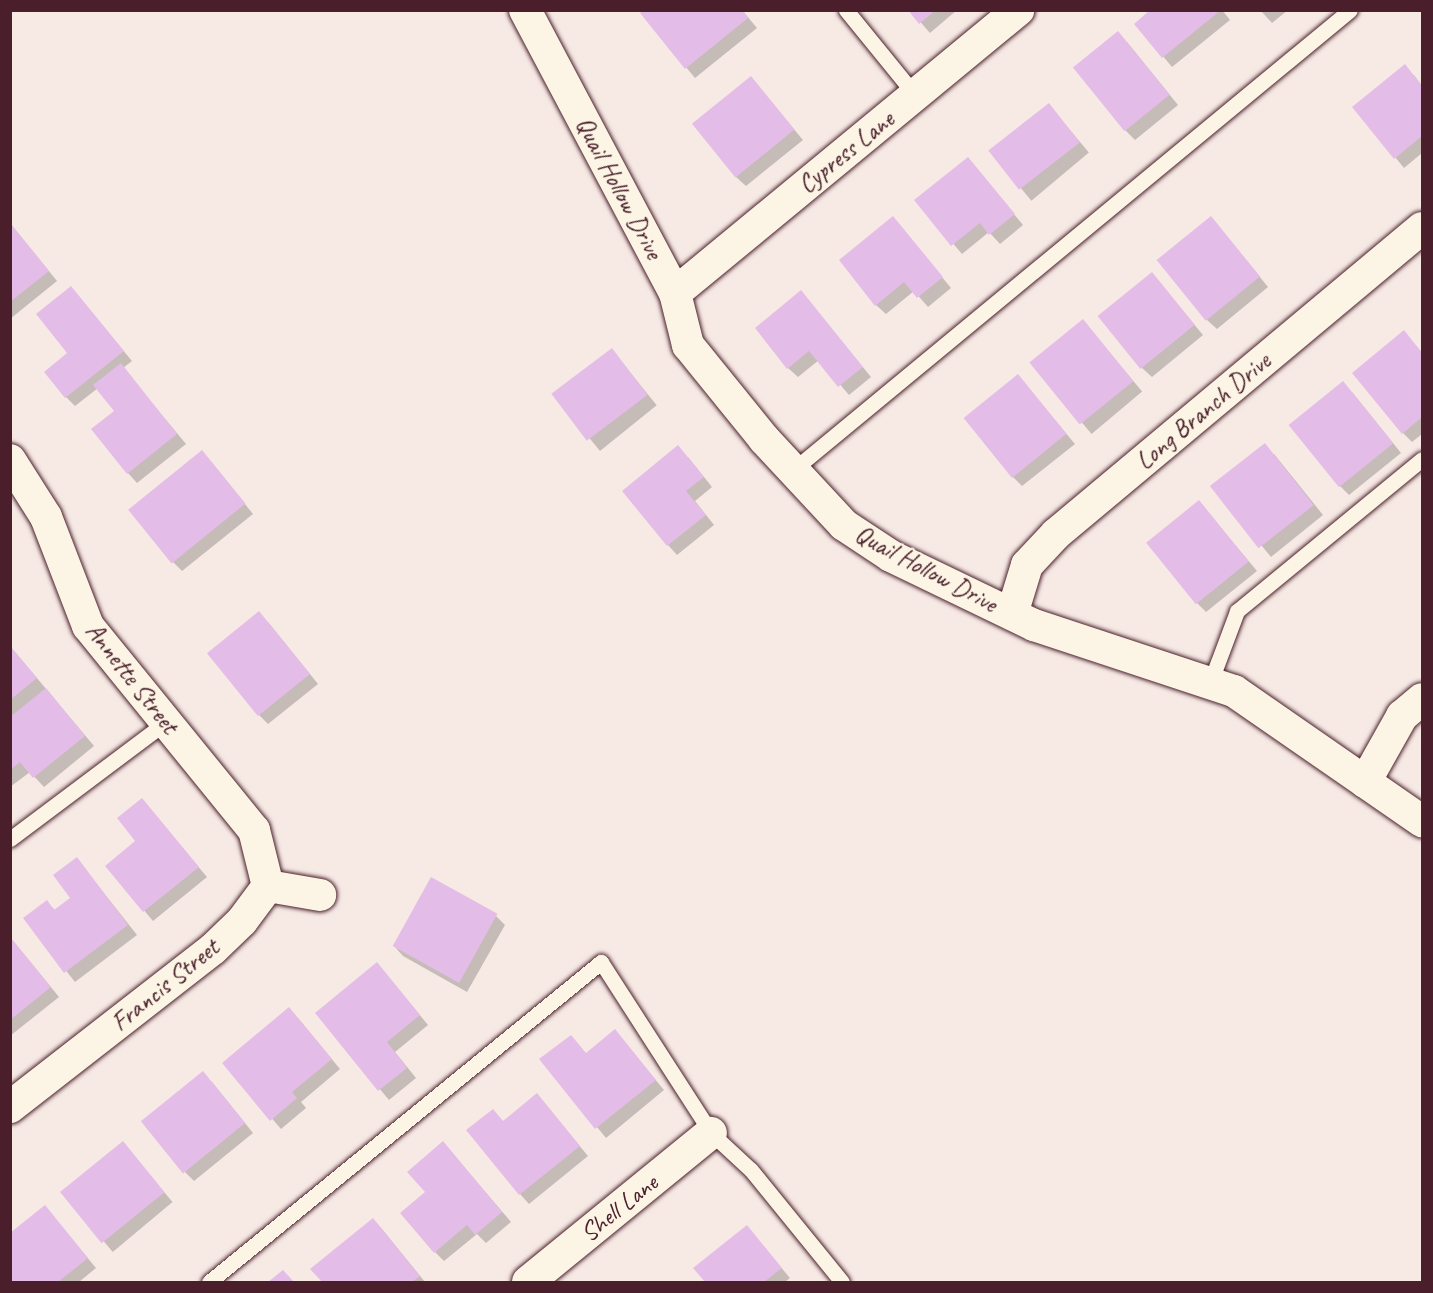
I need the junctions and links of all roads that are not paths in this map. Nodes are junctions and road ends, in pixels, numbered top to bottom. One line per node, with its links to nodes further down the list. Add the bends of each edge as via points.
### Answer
1 (525, 10): 7 (street, Quail Hollow Drive)
2 (846, 10): 5 (lane)
3 (1018, 10): 5 (street, Cypress Lane)
4 (1350, 10): 10 (lane)
5 (915, 95): 7 (street, Cypress Lane)
6 (1422, 228): 11 (street, Long Branch Drive, via 1056,534 1027,565)
7 (675, 293): 10 (street, Quail Hollow Drive, via 688,345)
8 (1422, 459): 12 (lane, via 1237,611)
9 (10, 460): 14 (street, Annette Street, via 46,517 88,626)
10 (793, 470): 11 (street, Quail Hollow Drive, via 844,525 872,544)
11 (1012, 614): 12 (street, Quail Hollow Drive)
12 (1210, 684): 15 (street, Quail Hollow Drive, via 1234,691)
13 (1422, 699): 15 (street, via 1402,716)
14 (166, 722): 17 (lane); 18 (street, Annette Street, via 254,830)
15 (1365, 782): 16 (street, Quail Hollow Drive)
16 (1422, 821)
17 (10, 839)
18 (268, 885): 19 (street); 20 (street, Francis Street, via 242,921 213,949)
19 (320, 895)
20 (10, 1107)
21 (711, 1133): 22 (lane, via 601,962); 23 (street, Shell Lane); 24 (lane, via 752,1170)
22 (209, 1282)
23 (528, 1282)
24 (842, 1282)

